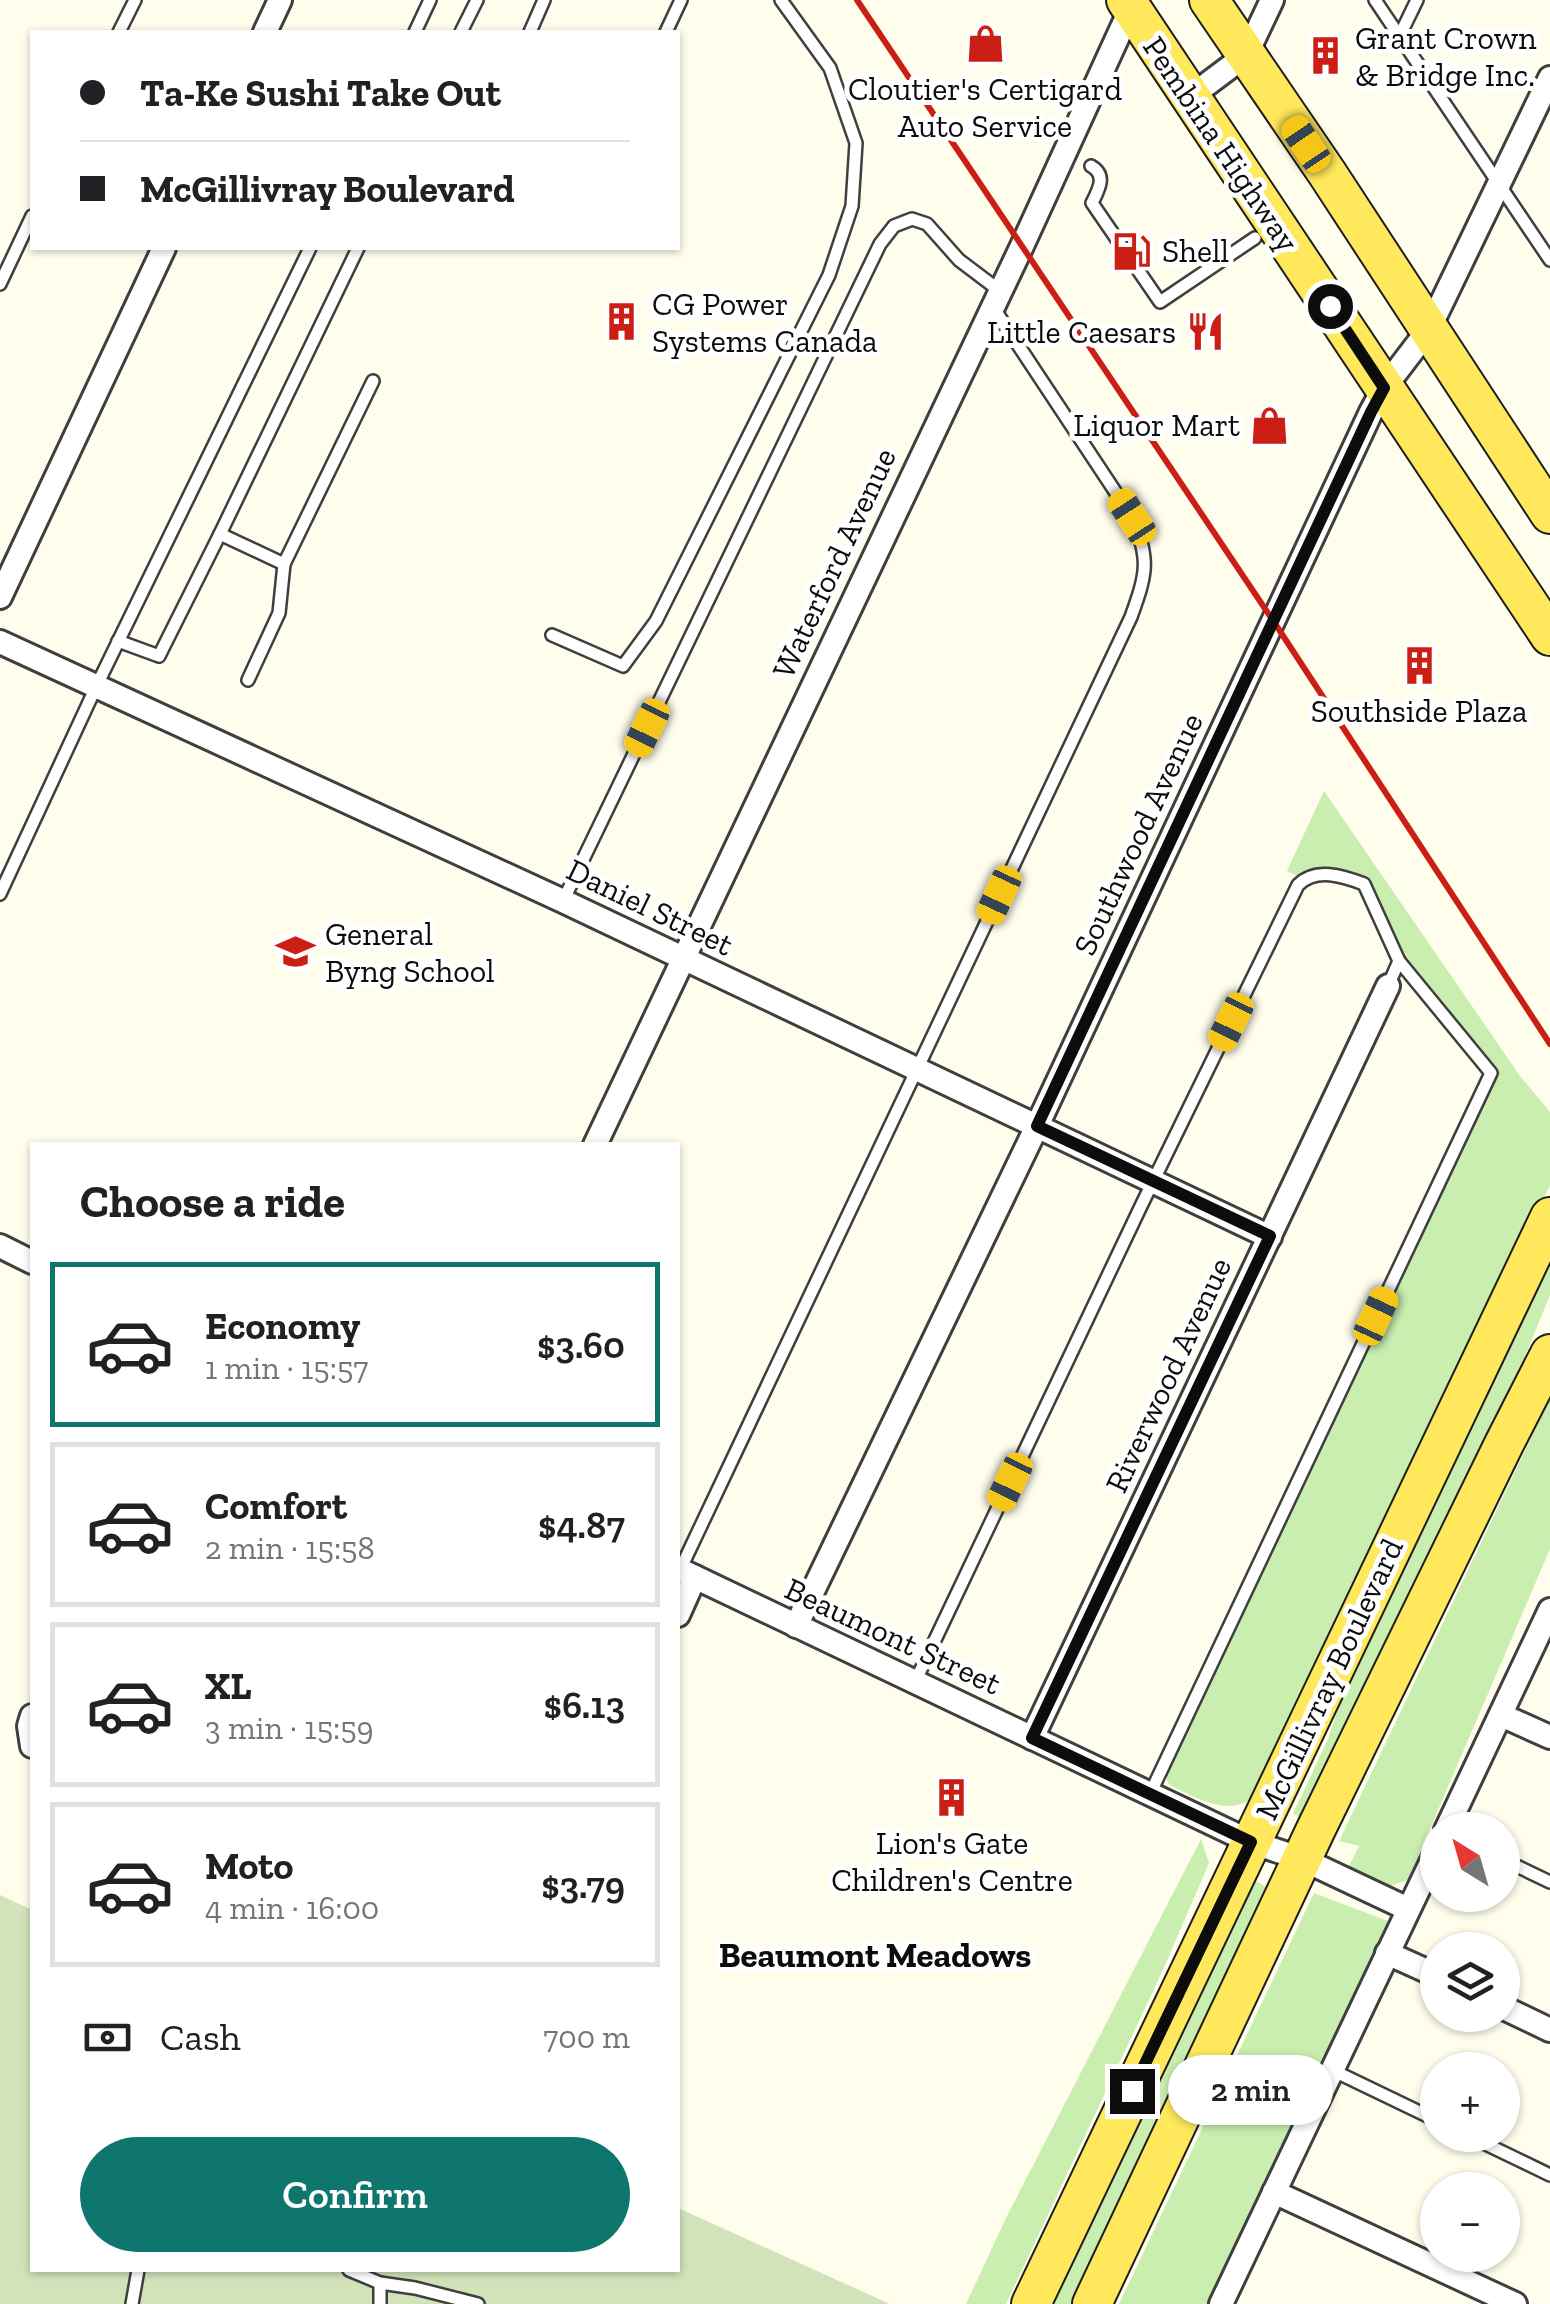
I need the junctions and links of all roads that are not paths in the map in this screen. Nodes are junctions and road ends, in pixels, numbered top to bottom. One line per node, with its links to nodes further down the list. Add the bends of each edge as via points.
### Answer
1 (135, 0): 13 (lane)
2 (280, 0): 14 (street)
3 (430, 0): 15 (lane)
4 (476, 0): 16 (lane)
5 (544, 0): 17 (lane)
6 (681, 0): 18 (lane)
7 (781, 0): 40 (lane, via 830,68 856,143 852,206 828,275 656,621 623,666)
8 (1209, 0): 20 (main road)
9 (1272, 0): 20 (street)
10 (1375, 0): 19 (lane)
11 (1417, 0): 19 (lane)
12 (1128, 4): 22 (main road, Pembina Highway); 32 (street, Waterford Avenue)
13 (120, 30)
14 (266, 30)
15 (415, 30)
16 (462, 30)
17 (531, 30)
18 (667, 30)
19 (1399, 37): 24 (lane)
20 (1246, 55): 22 (street); 33 (main road)
21 (1550, 78): 24 (street, Southwood Avenue)
22 (1190, 97): 35 (main road, Pembina Highway)
23 (1091, 166): 26 (lane, via 1101,181 1092,203 1160,302)
24 (1499, 184): 30 (lane); 33 (street, Southwood Avenue)
25 (30, 220): 31 (lane)
26 (1254, 238)
27 (163, 250): 39 (street)
28 (309, 250): 42 (lane)
29 (357, 250): 37 (lane)
30 (1550, 260)
31 (0, 284)
32 (996, 299): 47 (lane, via 928,224 912,218 894,226 880,244); 48 (street, Waterford Avenue); 51 (lane, via 1132,517 1146,562 1131,618)
33 (1429, 330): 35 (street, Southwood Avenue); 36 (main road)
34 (372, 381): 38 (lane)
35 (1384, 388): 41 (main road, Pembina Highway); 52 (street, Southwood Avenue)
36 (1550, 514)
37 (220, 534): 38 (lane); 42 (lane, via 159,656)
38 (284, 564): 44 (lane, via 279,613)
39 (0, 598)
40 (552, 635)
41 (1550, 636)
42 (118, 641): 45 (lane)
43 (0, 642): 45 (street, Daniel Street)
44 (248, 680)
45 (96, 688): 46 (lane); 47 (street, Daniel Street)
46 (0, 894)
47 (563, 901): 48 (street, Daniel Street)
48 (682, 958): 51 (street, Daniel Street); 53 (street, Waterford Avenue)
49 (1399, 962): 50 (lane); 54 (lane, via 1364,884 1336,873 1303,879); 68 (lane, via 1491,1073)
50 (1388, 986): 56 (street, Riverwood Avenue)
51 (916, 1068): 52 (street, Daniel Street); 60 (lane)
52 (1037, 1126): 54 (street, Daniel Street); 63 (street, Southwood Avenue)
53 (596, 1142)
54 (1153, 1181): 56 (street, Daniel Street); 64 (lane)
55 (1550, 1216): 70 (main road, McGillivray Boulevard)
56 (1270, 1236): 67 (street, Riverwood Avenue)
57 (0, 1246): 58 (street)
58 (30, 1261)
59 (1550, 1354): 71 (main road, McGillivray Boulevard)
60 (684, 1572): 61 (street); 63 (street, Beaumont Street)
61 (680, 1601)
62 (1550, 1610): 65 (street)
63 (796, 1626): 64 (street, Beaumont Street)
64 (915, 1682): 67 (street, Beaumont Street)
65 (1500, 1714): 66 (street); 69 (street)
66 (1550, 1737)
67 (1032, 1738): 68 (street, Beaumont Street)
68 (1150, 1794): 70 (street, Beaumont Street)
69 (1454, 1812)
70 (1251, 1842): 71 (street, Beaumont Street); 91 (main road, McGillivray Boulevard)
71 (1302, 1859): 75 (street, Beaumont Street); 92 (main road, McGillivray Boulevard)
72 (1520, 1868): 73 (lane)
73 (1550, 1882)
74 (1420, 1885): 75 (street)
75 (1408, 1909): 76 (street)
76 (1388, 1952): 77 (street); 80 (street)
77 (1420, 1967)
78 (1520, 2016): 79 (street)
79 (1550, 2030)
80 (1332, 2070): 81 (lane); 84 (street)
81 (1420, 2112)
82 (1502, 2152): 83 (lane)
83 (1550, 2175)
84 (1274, 2192): 93 (street); 94 (street)
85 (138, 2272): 88 (lane)
86 (354, 2272): 87 (lane)
87 (380, 2283): 89 (lane); 90 (lane)
88 (132, 2304)
89 (380, 2304)
90 (478, 2304)
91 (1031, 2304)
92 (1092, 2304)
93 (1221, 2304)
94 (1516, 2304)

